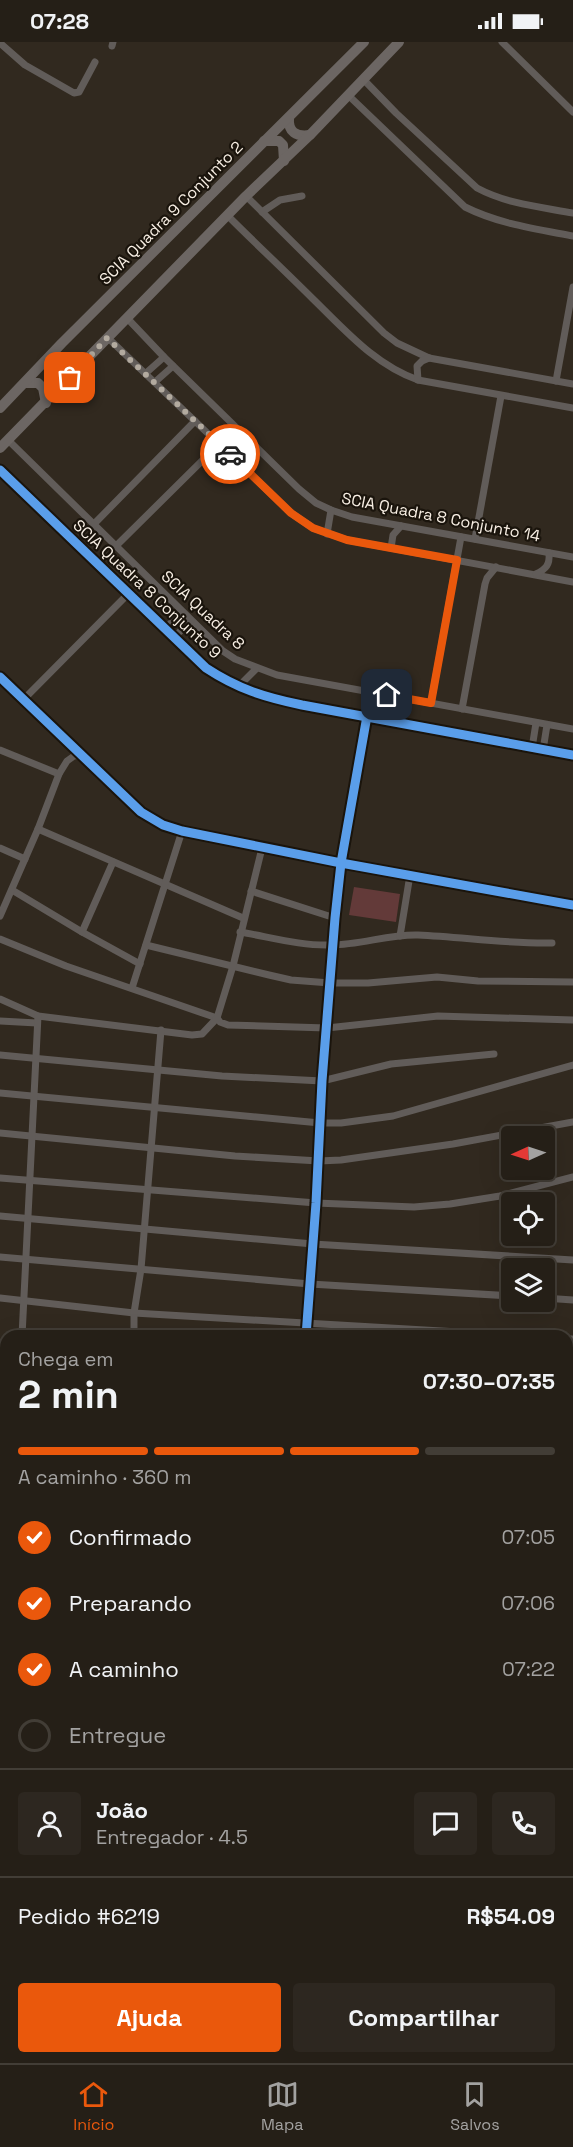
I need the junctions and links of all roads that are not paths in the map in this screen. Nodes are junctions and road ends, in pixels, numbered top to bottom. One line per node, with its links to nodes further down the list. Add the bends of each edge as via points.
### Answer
1 (364, 42): 9 (street, SCIA Quadra 9 Conjunto 2)
2 (399, 42): 6 (street)
3 (502, 42): 8 (street)
4 (0, 43): 5 (street, via 25,65 74,93)
5 (95, 62)
6 (363, 79): 7 (street); 16 (street, via 477,188 493,197)
7 (348, 95): 10 (street); 18 (street, via 465,207 503,223)
8 (573, 112)
9 (289, 118): 10 (street, via 290,130 301,136); 11 (street, SCIA Quadra 9 Conjunto 2)
10 (310, 135): 12 (street)
11 (264, 141): 12 (street, via 279,141 283,145); 23 (street, SCIA Quadra 9 Conjunto 2)
12 (284, 161): 13 (street)
13 (246, 196): 15 (street); 17 (street)
14 (302, 196): 15 (street, via 280,200)
15 (262, 212): 24 (street, via 384,333)
16 (573, 213)
17 (228, 216): 20 (street); 28 (street, via 359,344 383,363)
18 (573, 236)
19 (573, 287): 29 (street)
20 (128, 318): 21 (street); 22 (street, SCIA Quadra 8 Conjunto 14)
21 (107, 338): 26 (street); 27 (street)
22 (164, 357): 25 (street, SCIA Quadra 8 Conjunto 14); 26 (street)
23 (49, 358): 27 (street, via 57,374); 31 (street, SCIA Quadra 9 Conjunto 2)
24 (429, 358): 28 (street, via 417,366); 29 (street)
25 (173, 366): 30 (street); 42 (street, SCIA Quadra 8 Conjunto 14, via 299,489)
26 (146, 373): 30 (street)
27 (70, 378): 34 (street)
28 (418, 380): 33 (street)
29 (556, 381): 32 (street)
30 (156, 382): 37 (street)
31 (25, 383): 34 (street, via 38,383); 35 (street, SCIA Quadra 9 Conjunto 2)
32 (573, 384)
33 (501, 396): 36 (street); 47 (street)
34 (46, 403): 38 (street)
35 (0, 408)
36 (573, 408)
37 (195, 421): 39 (street); 43 (street)
38 (8, 440): 40 (street); 43 (street, SCIA Quadra 8)
39 (219, 444): 45 (street, via 291,513); 48 (street)
40 (0, 448)
41 (0, 470): 56 (street, SCIA Quadra 8 Conjunto 9)
42 (331, 510): 44 (street, SCIA Quadra 8 Conjunto 14); 45 (street)
43 (93, 524): 48 (street, SCIA Quadra 8)
44 (401, 526): 46 (street, SCIA Quadra 8 Conjunto 14); 49 (street, via 393,535)
45 (327, 534): 49 (street)
46 (461, 537): 47 (street, SCIA Quadra 8 Conjunto 14); 52 (street)
47 (475, 539): 50 (street, SCIA Quadra 8 Conjunto 14)
48 (116, 546): 57 (street, SCIA Quadra 8)
49 (392, 548): 52 (street)
50 (549, 553): 51 (street, SCIA Quadra 8 Conjunto 14); 54 (street, via 547,567)
51 (573, 557)
52 (457, 560): 53 (street); 65 (street)
53 (496, 567): 54 (street); 66 (street, via 485,585)
54 (536, 574): 55 (street)
55 (573, 582)
56 (129, 593): 59 (street, SCIA Quadra 8 Conjunto 9); 64 (street, SCIA Quadra 8 Conjunto 9)
57 (182, 612): 58 (street, SCIA Quadra 8); 59 (street)
58 (191, 621): 60 (street); 61 (street, SCIA Quadra 8, via 235,660)
59 (165, 629): 60 (street, SCIA Quadra 8 Conjunto 9)
60 (174, 638): 63 (street, SCIA Quadra 8 Conjunto 9, via 206,668)
61 (256, 669): 63 (street); 65 (street, SCIA Quadra 8)
62 (0, 677): 64 (street)
63 (238, 687): 67 (street, SCIA Quadra 8 Conjunto 9, via 271,699)
64 (24, 699): 74 (street)
65 (431, 703): 66 (street, SCIA Quadra 8)
66 (462, 709): 68 (street, SCIA Quadra 8)
67 (367, 716): 71 (street, SCIA Quadra 8 Conjunto 9); 83 (street)
68 (536, 723): 69 (street, SCIA Quadra 8); 71 (street)
69 (547, 724): 70 (street, SCIA Quadra 8); 73 (street)
70 (573, 729)
71 (532, 748): 73 (street, SCIA Quadra 8 Conjunto 9)
72 (0, 750): 76 (street)
73 (543, 750): 75 (street, SCIA Quadra 8 Conjunto 9)
74 (82, 755): 76 (street, via 67,761); 78 (street, via 141,812)
75 (573, 755)
76 (59, 774): 77 (street)
77 (38, 829): 81 (street); 82 (street)
78 (182, 831): 80 (street); 85 (street)
79 (0, 848): 81 (street)
80 (262, 848): 83 (street); 87 (street)
81 (25, 859): 86 (street)
82 (113, 862): 85 (street); 92 (street)
83 (341, 864): 84 (street); 91 (street)
84 (410, 875): 88 (street); 94 (street)
85 (164, 885): 90 (street); 97 (street)
86 (12, 890): 89 (street); 92 (street)
87 (251, 891): 90 (street); 91 (street)
88 (573, 905)
89 (0, 916)
90 (243, 918): 93 (street)
91 (335, 918): 98 (street)
92 (82, 932): 99 (street)
93 (240, 932): 98 (street); 100 (street)
94 (400, 936): 96 (street); 98 (street)
95 (0, 939): 103 (street)
96 (552, 943)
97 (146, 945): 99 (street); 100 (street)
98 (333, 945): 102 (street)
99 (140, 964): 103 (street)
100 (233, 966): 102 (street, via 291,980); 105 (street)
101 (573, 982): 102 (street, via 437,978)
102 (330, 983): 109 (street)
103 (132, 988): 105 (street)
104 (0, 999): 106 (street)
105 (217, 1018): 109 (street, via 228,1025); 110 (street, via 202,1034)
106 (38, 1019): 108 (street); 110 (street); 113 (street)
107 (573, 1020): 109 (street, via 438,1016)
108 (0, 1021)
109 (327, 1028): 116 (street)
110 (161, 1030): 115 (street)
111 (494, 1054): 116 (street, via 391,1064)
112 (0, 1055): 113 (street)
113 (36, 1057): 115 (street); 118 (street)
114 (573, 1065): 121 (street, via 393,1116)
115 (159, 1069): 116 (street); 119 (street)
116 (322, 1081): 121 (street)
117 (0, 1093): 118 (street)
118 (33, 1095): 119 (street); 123 (street)
119 (155, 1107): 121 (street); 124 (street)
120 (573, 1122): 125 (street, via 453,1144)
121 (320, 1123): 125 (street)
122 (0, 1133): 123 (street)
123 (31, 1135): 124 (street); 128 (street)
124 (151, 1147): 125 (street); 129 (street)
125 (319, 1161): 130 (street)
126 (573, 1177): 130 (street, via 450,1204 414,1207)
127 (0, 1178): 128 (street)
128 (29, 1180): 129 (street); 132 (street)
129 (146, 1188): 130 (street); 133 (street)
130 (316, 1203): 134 (street)
131 (0, 1216): 132 (street)
132 (28, 1219): 133 (street); 136 (street)
133 (143, 1230): 134 (street); 138 (street)
134 (313, 1244): 137 (street); 139 (street)
135 (0, 1257): 136 (street)
136 (26, 1259): 138 (street); 143 (street)
137 (573, 1260)
138 (141, 1269): 139 (street); 145 (street)
139 (310, 1284): 140 (street); 146 (street)
140 (501, 1295)
141 (0, 1298): 143 (street)
142 (555, 1299): 144 (street)
143 (24, 1300): 145 (street); 147 (street)
144 (573, 1300)
145 (134, 1313): 146 (street); 148 (street)
146 (307, 1324): 149 (street); 150 (street)
147 (22, 1330)
148 (134, 1330)
149 (306, 1330)
150 (416, 1330)

